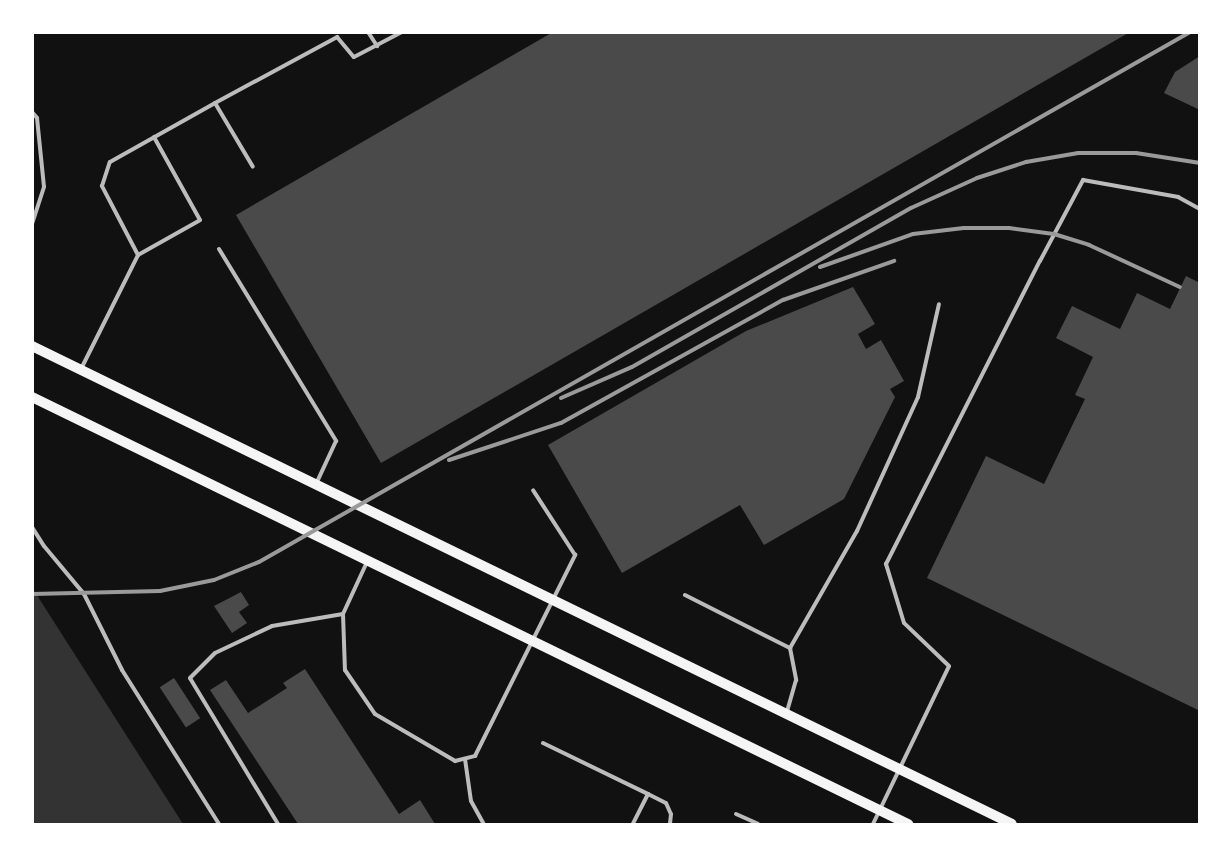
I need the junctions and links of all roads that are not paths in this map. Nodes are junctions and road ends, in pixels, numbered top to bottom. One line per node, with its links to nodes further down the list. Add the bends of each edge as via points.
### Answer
1 (368, 32): 3 (lane)
2 (402, 32): 3 (lane)
3 (377, 46): 4 (lane, via 354,57 337,37)
4 (215, 103): 6 (lane); 7 (lane)
5 (32, 112): 9 (lane, via 37,118 44,187)
6 (154, 137): 11 (lane, via 110,162 102,186); 11 (lane, via 200,220)
7 (253, 167)
8 (1200, 209): 28 (lane, via 1178,197 1083,180 886,564 904,623 949,666)
9 (32, 223)
10 (219, 249): 16 (lane, via 336,441)
11 (138, 255): 14 (lane)
12 (938, 304): 24 (lane, via 918,397 857,531)
13 (32, 346): 14 (main road)
14 (81, 369): 16 (main road)
15 (32, 397): 19 (main road)
16 (316, 484): 21 (main road)
17 (533, 490): 21 (lane, via 575,555)
18 (32, 527): 32 (lane, via 84,594 122,670)
19 (368, 560): 22 (lane); 23 (main road)
20 (685, 595): 24 (lane)
21 (553, 600): 23 (lane); 25 (main road)
22 (343, 614): 27 (lane, via 345,670 375,714 455,761); 33 (lane, via 272,626 215,653 190,678)
23 (532, 640): 27 (lane, via 475,756); 30 (main road)
24 (790, 648): 25 (lane, via 796,680)
25 (787, 715): 28 (main road)
26 (543, 743): 29 (lane)
27 (465, 759): 34 (lane, via 471,801)
28 (899, 770): 30 (lane); 40 (main road)
29 (648, 794): 35 (lane); 36 (lane, via 666,803 671,814)
30 (880, 811): 38 (lane); 39 (main road)
31 (736, 814): 37 (lane)
32 (219, 824)
33 (278, 824)
34 (484, 824)
35 (633, 824)
36 (670, 824)
37 (758, 824)
38 (874, 824)
39 (908, 824)
40 (1012, 824)

